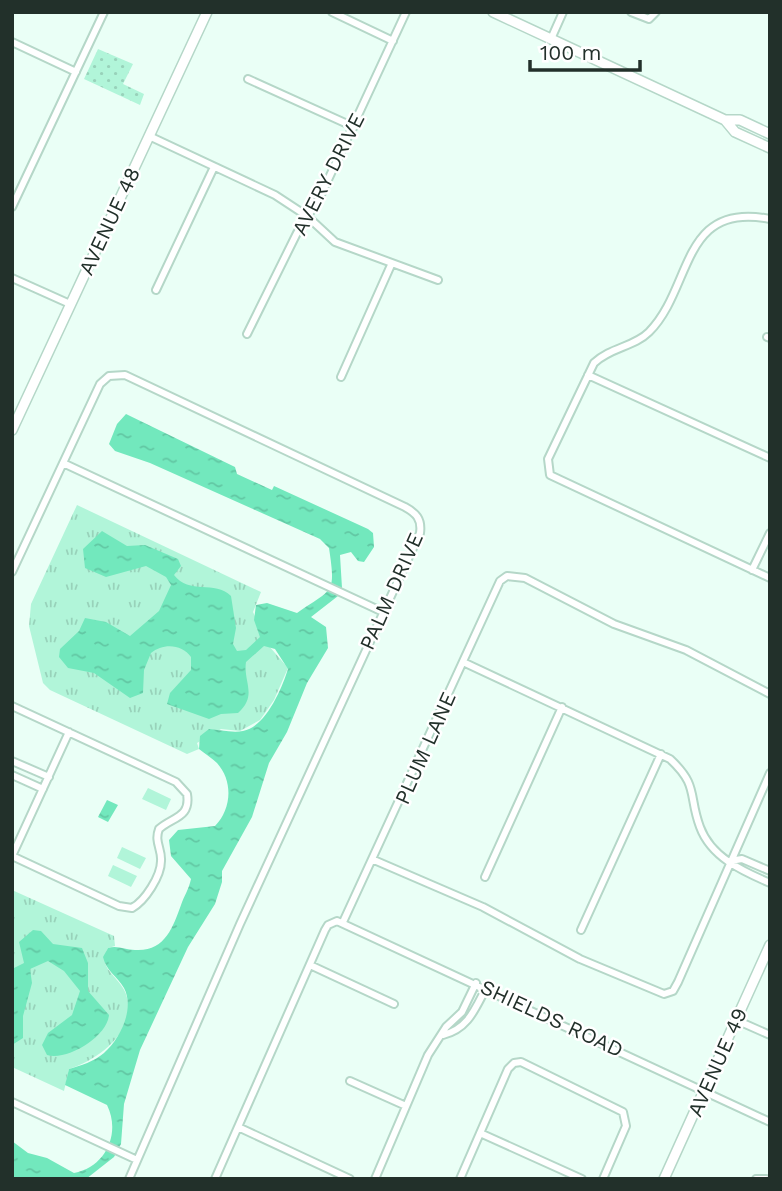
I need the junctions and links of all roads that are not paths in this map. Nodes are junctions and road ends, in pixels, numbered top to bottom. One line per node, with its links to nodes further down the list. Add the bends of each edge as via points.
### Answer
1 (104, 12): 12 (street)
2 (207, 12): 17 (main road, AVENUE 48)
3 (332, 12): 10 (street)
4 (406, 12): 10 (street, AVERY DRIVE)
5 (492, 12): 9 (main road)
6 (563, 12): 9 (street)
7 (631, 12): 8 (street, via 649,19)
8 (656, 12)
9 (551, 39): 14 (main road)
10 (393, 41): 15 (street, AVERY DRIVE)
11 (12, 42): 12 (street)
12 (76, 72): 20 (street)
13 (248, 79): 15 (street)
14 (725, 120): 16 (main road, via 740,120); 18 (main road, via 735,132)
15 (354, 127): 21 (street, AVERY DRIVE)
16 (770, 134)
17 (149, 136): 19 (street); 28 (main road, AVENUE 48)
18 (770, 148)
19 (214, 167): 21 (street, via 275,195); 27 (street)
20 (12, 207)
21 (307, 216): 23 (street, via 335,242); 29 (street, AVERY DRIVE)
22 (770, 219): 30 (street, via 742,217 712,228 695,245 649,333 604,353)
23 (391, 264): 25 (street); 31 (street)
24 (14, 279): 26 (street); 28 (street)
25 (438, 280)
26 (12, 287)
27 (156, 290)
28 (70, 304): 32 (main road, AVENUE 48)
29 (247, 334)
30 (588, 375): 33 (street); 36 (street, via 548,459 550,475)
31 (341, 377)
32 (12, 430)
33 (770, 458)
34 (63, 463): 37 (street, PALM DRIVE); 39 (street); 39 (street, PALM DRIVE, via 100,384 109,376 125,375 411,510 419,518 419,533)
35 (770, 533): 36 (street)
36 (752, 570): 38 (street)
37 (12, 572)
38 (770, 578)
39 (383, 612): 74 (street, PALM DRIVE)
40 (463, 662): 41 (street, PLUM LANE, via 500,581 507,576 525,578 607,621 686,650); 43 (street); 52 (street, PLUM LANE)
41 (770, 694)
42 (12, 706): 44 (street)
43 (562, 707): 45 (street); 55 (street)
44 (69, 732): 49 (street); 51 (street, via 183,788 187,807 157,833 161,864 144,900 132,908)
45 (661, 754): 53 (street, via 691,783 707,841); 58 (street)
46 (12, 761): 49 (street)
47 (770, 773): 53 (street)
48 (12, 775): 50 (street)
49 (49, 777): 50 (street)
50 (43, 789): 51 (street)
51 (12, 856)
52 (374, 860): 53 (street, via 483,907 570,955 664,994 673,991 678,982); 57 (street, PLUM LANE)
53 (730, 861): 54 (street, via 742,859); 56 (street)
54 (770, 871)
55 (485, 877)
56 (770, 883)
57 (344, 922): 60 (street, SHIELDS ROAD, via 332,922 325,930); 61 (street, SHIELDS ROAD)
58 (581, 930)
59 (770, 945): 64 (main road, AVENUE 49)
60 (310, 965): 63 (street); 72 (street)
61 (476, 983): 62 (street, SHIELDS ROAD); 65 (street, via 462,1012)
62 (486, 988): 65 (street, via 468,1021); 68 (street, SHIELDS ROAD)
63 (394, 1004)
64 (736, 1020): 66 (street); 68 (main road, AVENUE 49)
65 (443, 1035): 70 (street, via 428,1055)
66 (770, 1035)
67 (350, 1081): 70 (street)
68 (705, 1090): 71 (street, SHIELDS ROAD); 82 (main road, AVENUE 49)
69 (12, 1102): 74 (street)
70 (406, 1107): 78 (street)
71 (770, 1122)
72 (238, 1127): 76 (street); 77 (street)
73 (480, 1133): 79 (street); 80 (street); 81 (street, via 514,1063 521,1062 613,1105 626,1116)
74 (137, 1160): 75 (street, PALM DRIVE)
75 (129, 1179)
76 (215, 1179)
77 (350, 1179)
78 (375, 1179)
79 (460, 1179)
80 (582, 1179)
81 (603, 1179)
82 (664, 1179)
83 (756, 1179): 84 (street)
84 (766, 1179)

